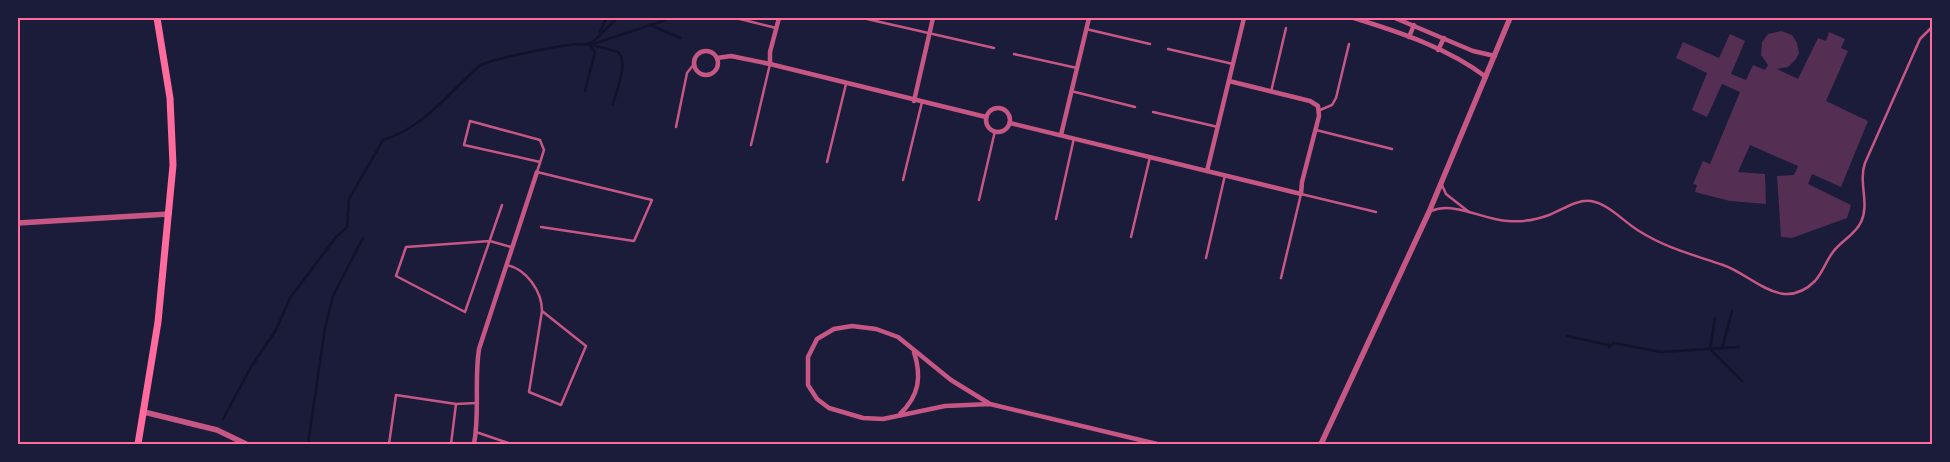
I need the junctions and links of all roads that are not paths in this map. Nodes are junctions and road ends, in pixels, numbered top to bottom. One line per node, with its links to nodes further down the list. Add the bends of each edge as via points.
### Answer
1 (157, 18): 65 (main road, via 173,134 174,165)
2 (736, 18): 13 (lane)
3 (778, 18): 13 (street)
4 (867, 18): 16 (lane)
5 (933, 18): 16 (street)
6 (1089, 18): 15 (street)
7 (1244, 18): 29 (street)
8 (1354, 18): 17 (street)
9 (1395, 18): 11 (street)
10 (1510, 18): 25 (street)
11 (1414, 25): 17 (street); 18 (street)
12 (1932, 27): 64 (lane, via 1920,39 1865,163 1861,224 1834,250 1820,275 1804,289 1784,293 1766,289 1730,267 1663,245 1605,207 1590,201 1527,221 1493,220)
13 (776, 28): 28 (street)
14 (1286, 28): 35 (lane)
15 (1086, 29): 19 (lane); 30 (street)
16 (930, 33): 21 (lane); 36 (street)
17 (1410, 37): 23 (street)
18 (1444, 38): 23 (street); 25 (street, via 1473,51)
19 (1150, 44)
20 (1348, 44): 39 (lane, via 1336,98 1332,105)
21 (994, 48)
22 (1168, 49): 29 (lane)
23 (1438, 50): 31 (street, via 1468,63)
24 (1014, 54): 30 (lane)
25 (1495, 56): 31 (street)
26 (718, 58): 27 (street, via 712,52 704,51); 27 (street, via 717,69 708,75 697,71); 28 (street, via 731,56)
27 (694, 64): 43 (lane, via 687,73)
28 (770, 64): 33 (street); 49 (lane)
29 (1233, 64): 32 (street)
30 (1077, 68): 34 (street)
31 (1486, 77): 58 (street)
32 (1229, 81): 35 (street); 44 (street)
33 (846, 84): 36 (street); 53 (lane)
34 (1071, 91): 38 (lane); 47 (street)
35 (1271, 92): 39 (street, via 1310,101)
36 (914, 100): 37 (street)
37 (922, 102): 41 (street); 57 (lane)
38 (1135, 108)
39 (1320, 110): 45 (street)
40 (1153, 112): 44 (lane)
41 (986, 117): 42 (street, via 994,109 1001,108 1007,112); 46 (street, via 987,124)
42 (1010, 123): 46 (street, via 1002,131); 47 (street)
43 (676, 127)
44 (1218, 127): 54 (street)
45 (1316, 130): 50 (lane); 59 (street, via 1302,182)
46 (995, 131): 60 (lane)
47 (1061, 135): 48 (street)
48 (1074, 138): 51 (street); 66 (lane)
49 (751, 145)
50 (1392, 149)
51 (1150, 157): 54 (street); 69 (lane)
52 (540, 162): 52 (lane, via 544,145 539,139 470,121 464,144); 55 (lane)
53 (827, 162)
54 (1207, 171): 56 (street)
55 (537, 172): 68 (lane, via 652,200 634,241); 71 (street)
56 (1226, 175): 59 (street); 72 (lane)
57 (903, 180)
58 (1441, 183): 63 (street); 64 (lane, via 1446,194)
59 (1302, 194): 62 (lane); 74 (lane)
60 (979, 200)
61 (502, 205): 70 (lane)
62 (1376, 212)
63 (1429, 212): 64 (lane, via 1441,207); 92 (street)
64 (1471, 213)
65 (168, 214): 67 (street); 80 (main road, via 158,322)
66 (1056, 219)
67 (18, 223)
68 (541, 227)
69 (1131, 237)
70 (490, 241): 70 (lane, via 406,247 396,276 465,312); 71 (lane)
71 (511, 247): 73 (street)
72 (1206, 258)
73 (506, 265): 75 (lane, via 521,269 526,274 541,299); 77 (street, via 479,349)
74 (1281, 278)
75 (542, 311): 75 (lane, via 586,346 562,405 529,392)
76 (913, 350): 79 (street, via 951,380); 81 (street, via 919,382 912,400); 81 (street, via 887,333 864,327 843,327 816,340 808,357 808,385 817,399 829,408 875,420)
77 (477, 403): 78 (lane); 82 (street)
78 (456, 404): 86 (lane, via 396,394); 87 (lane)
79 (990, 404): 81 (street, via 945,406); 91 (street)
80 (144, 412): 84 (main road); 85 (street, via 217,430)
81 (900, 414)
82 (476, 432): 83 (lane); 88 (street)
83 (499, 439): 89 (lane); 90 (lane)
84 (138, 444)
85 (246, 444)
86 (389, 444)
87 (451, 444)
88 (474, 444)
89 (498, 444)
90 (511, 444)
91 (1157, 444)
92 (1321, 444)

